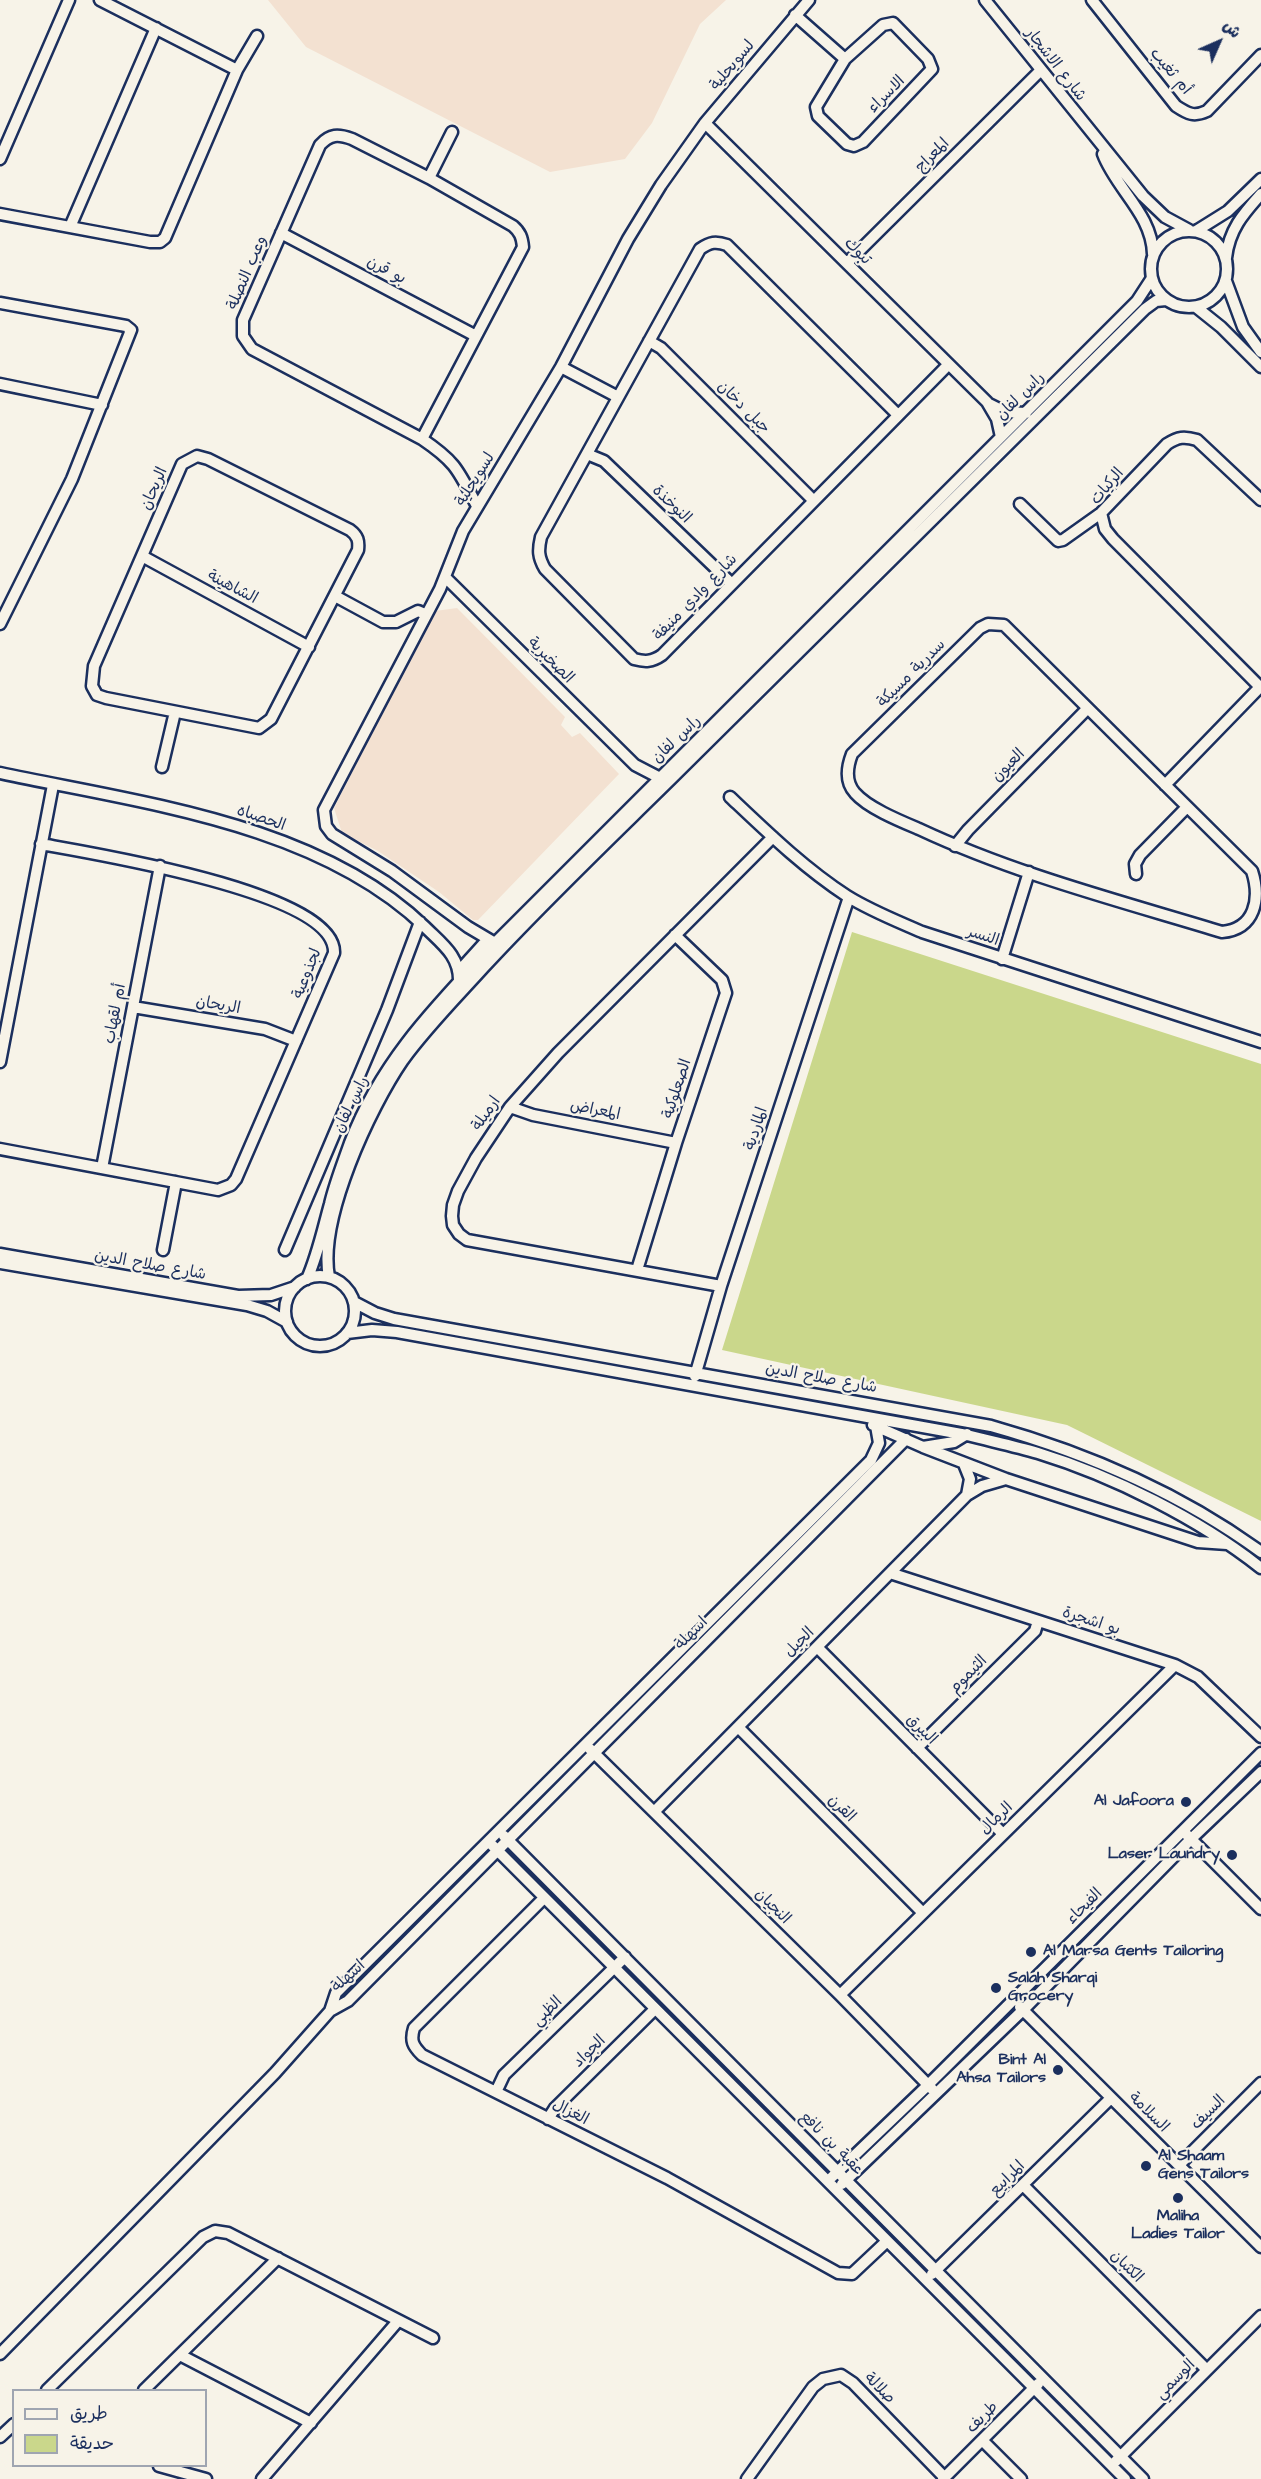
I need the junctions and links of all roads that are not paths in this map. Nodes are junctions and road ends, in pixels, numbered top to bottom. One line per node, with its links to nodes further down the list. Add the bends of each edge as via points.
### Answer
1 (69, 0): 15 (street)
2 (100, 0): 7 (street)
3 (809, 0): 6 (street, لسويحلية)
4 (985, 0): 12 (street, شارع الاشجار)
5 (1092, 0): 9 (street, أم ثغيب, via 1176,106 1188,114 1207,111)
6 (795, 15): 10 (street); 13 (street, لسويحلية)
7 (156, 28): 11 (street); 23 (street)
8 (257, 36): 11 (street)
9 (1261, 55)
10 (844, 59): 10 (street, الاسراء, via 882,25 893,23 928,59 932,69 863,142 854,146 818,116 816,107)
11 (237, 70): 23 (street, via 165,238 150,242)
12 (1040, 72): 17 (street, شارع الاشجار); 28 (street, المعراج)
13 (705, 123): 28 (street, تبوك); 38 (street, لسويحلية, via 628,239)
14 (0, 127): 15 (street)
15 (12, 132): 18 (street)
16 (452, 132): 19 (street)
17 (1101, 148): 24 (street, شارع الاشجار, via 1148,202); 26 (street, شارع الاشجار, via 1116,179 1146,223)
18 (0, 159)
19 (429, 178): 25 (street, وعب النصلة, via 352,138 332,136 320,145); 34 (street, وعب النصلة, via 513,226 522,239 523,246)
20 (1261, 179): 24 (street, via 1228,211)
21 (1261, 194): 27 (street, via 1237,222)
22 (0, 214): 23 (street)
23 (70, 227)
24 (1193, 231): 26 (street, via 1167,237); 27 (street, via 1218,243)
25 (281, 233): 34 (street, بو قرن); 47 (street, وعب النصلة, via 243,320 247,344)
26 (1153, 256): 29 (street)
27 (1226, 258): 30 (street)
28 (847, 263): 37 (street, تبوك)
29 (1152, 278): 31 (street); 44 (street, راس لفان, via 1137,301)
30 (1226, 281): 33 (street, via 1217,296); 36 (street, via 1243,327)
31 (1166, 300): 33 (street); 99 (street, راس لفان, via 1149,305 571,878 440,1014 402,1062 358,1145 329,1240)
32 (0, 303): 43 (street, via 131,330)
33 (1196, 307): 39 (street)
34 (476, 336): 47 (street, وعب النصلة)
35 (649, 341): 41 (street, شارع وادي منيفة); 45 (street, شارع وادي منيفة, via 700,249 707,243 718,242 727,245); 49 (street, جبل دخان, via 661,348)
36 (1261, 352)
37 (948, 365): 42 (street, تبوك); 45 (street, شارع وادي منيفة)
38 (561, 367): 41 (street); 52 (street, لسويحلية)
39 (1261, 367)
40 (0, 385): 43 (street)
41 (618, 397): 48 (street, شارع وادي منيفة)
42 (987, 402): 44 (street, تبوك, via 1005,412); 46 (street, تبوك)
43 (102, 405): 59 (street, via 72,479)
44 (1026, 413): 46 (street, راس لفان)
45 (898, 415): 49 (street, شارع وادي منيفة)
46 (1001, 437): 67 (street, راس لفان)
47 (422, 439): 52 (street, وعب النصلة, via 452,460)
48 (587, 454): 56 (street, النوخذة, via 604,460); 56 (street, شارع وادي منيفة, via 541,537 539,560 634,659 644,662 662,655)
49 (813, 500): 56 (street, شارع وادي منيفة)
50 (1261, 500): 53 (street, الركيات, via 1197,440 1186,437 1167,444)
51 (1020, 504): 53 (street, via 1058,541)
52 (477, 506): 55 (street, لسويحلية)
53 (1101, 513): 61 (street, الركيات, via 1105,529 1113,539)
54 (142, 556): 57 (street, الريحان, via 182,464 197,456 356,535 358,550); 60 (street, الشاهينة); 63 (street, الريحان, via 94,666 92,687 106,698)
55 (445, 577): 58 (street, لسويحلية); 64 (street, الصخبرية)
56 (731, 583)
57 (335, 596): 58 (street, via 383,622 396,622 418,611); 60 (street, الريحان)
58 (425, 614): 82 (street, لسويحلية, via 324,810 324,821 329,830)
59 (0, 624)
60 (309, 647): 63 (street, الريحان, via 271,719 259,728)
61 (1261, 688): 69 (street)
62 (1087, 709): 69 (street, سدرية مسيكة); 75 (street, العيون); 75 (street, سدرية مسيكة, via 1004,625 988,624 852,754 848,774 854,792)
63 (175, 712): 65 (street)
64 (635, 765): 67 (street, الصخبرية); 70 (street, الصخبرية)
65 (162, 767)
66 (0, 773): 68 (street, الحصباه)
67 (660, 778): 70 (street, راس لفان)
68 (53, 785): 74 (street); 80 (street, الحصباه, via 162,806 270,837 348,873)
69 (1165, 785): 72 (street, سدرية مسيكة)
70 (648, 790): 82 (street, راس لفان)
71 (730, 797): 73 (street, النسر)
72 (1187, 807): 77 (street, سدرية مسيكة, via 1259,879 1257,909 1252,920 1236,931 1222,932); 78 (street, via 1140,855 1135,864)
73 (773, 837): 79 (street, النسر); 81 (street, ارميلة)
74 (41, 844): 76 (street, لجذوعية); 88 (street)
75 (955, 846): 77 (street, سدرية مسيكة)
76 (159, 866): 85 (street, أم لقهاب); 86 (street, لجذوعية, via 268,899 324,929 335,945 334,953)
77 (1029, 872): 83 (street)
78 (1136, 874)
79 (849, 897): 83 (street, النسر, via 922,932); 101 (street, الماردية)
80 (420, 922): 84 (street, الحصباه, via 454,956); 95 (street, راس لفان)
81 (675, 935): 89 (street, ارميلة); 90 (street, الصعلوكية, via 722,980 726,993)
82 (491, 942): 84 (street, راس لفان)
83 (1002, 958): 87 (street, النسر)
84 (459, 977): 100 (street, راس لفان, via 414,1030 377,1087 351,1140)
85 (133, 1007): 86 (street, الريحان, via 266,1029); 92 (street, أم لقهاب)
86 (296, 1041): 93 (street, لجذوعية, via 231,1185 218,1190)
87 (1261, 1042)
88 (0, 1062)
89 (510, 1107): 90 (street, المعراض); 98 (street, ارميلة, via 458,1191 452,1216 459,1234 466,1239)
90 (676, 1143): 98 (street, الصعلوكية)
91 (0, 1149): 92 (street, لجذوعية)
92 (102, 1168): 93 (street, لجذوعية)
93 (176, 1182): 94 (street)
94 (163, 1250)
95 (285, 1250)
96 (0, 1254): 102 (street, شارع صلاح الدين, via 238,1296 271,1295)
97 (0, 1263): 104 (street, شارع صلاح الدين, via 247,1305)
98 (637, 1270): 101 (street, ارميلة)
99 (329, 1277): 100 (street); 103 (street, via 342,1284)
100 (307, 1278): 102 (street)
101 (721, 1286): 106 (street, الماردية)
102 (295, 1287): 104 (street, via 286,1304)
103 (354, 1302): 105 (street, via 355,1319); 106 (street, شارع صلاح الدين, via 394,1318)
104 (287, 1322): 105 (street, via 299,1339 317,1346 334,1344)
105 (347, 1333): 107 (street, شارع صلاح الدين, via 397,1332)
106 (696, 1372): 107 (street, الماردية); 109 (street, شارع صلاح الدين)
107 (693, 1386): 108 (street, شارع صلاح الدين)
108 (855, 1415): 110 (street, شارع صلاح الدين); 111 (street, شارع صلاح الدين)
109 (965, 1420): 111 (street, via 969,1425); 117 (street, شارع صلاح الدين, via 1089,1459 1192,1506)
110 (876, 1426): 112 (street, شارع صلاح الدين); 127 (street, اسهلة, via 879,1443 871,1460)
111 (967, 1435): 113 (street, via 954,1442); 118 (street, شارع صلاح الدين, via 1037,1453 1118,1485)
112 (906, 1439): 113 (street, شارع صلاح الدين); 130 (street, اسهلة)
113 (923, 1448): 114 (street, شارع صلاح الدين)
114 (964, 1464): 115 (street, شارع صلاح الدين); 116 (street, via 969,1479)
115 (1006, 1479): 116 (street, الجيل); 118 (street, شارع صلاح الدين, via 1198,1542)
116 (968, 1495): 121 (street, الجيل)
117 (1235, 1533): 118 (street); 119 (street, شارع صلاح الدين)
118 (1228, 1544): 120 (street, شارع صلاح الدين)
119 (1261, 1552)
120 (1261, 1568)
121 (890, 1573): 122 (street, بو اشجرة); 123 (street, الجيل)
122 (1038, 1621): 124 (street, بو اشجرة); 128 (street, الثيموم, via 1035,1631)
123 (817, 1647): 125 (street, الجيل); 128 (street, البيرق)
124 (1175, 1665): 126 (street, بو اشجرة, via 1198,1677); 134 (street, الرمال)
125 (738, 1727): 132 (street, الجيل); 141 (street, القرن)
126 (1261, 1737)
127 (585, 1744): 130 (street, النجيان); 133 (street, اسهلة)
128 (917, 1748): 134 (street, البيرق)
129 (1261, 1753): 135 (street, الفيحاء)
130 (595, 1754): 132 (street, النجيان); 136 (street, اسهلة)
131 (1261, 1772): 135 (street, الفيحاء)
132 (654, 1812): 144 (street, النجيان)
133 (498, 1830): 136 (street, عقبة بن نافع); 137 (street, اسهلة)
134 (1003, 1834): 141 (street, الرمال)
135 (1187, 1835): 140 (street); 145 (street, الفيحاء); 147 (street, الفيحاء)
136 (507, 1840): 138 (street, اسهلة); 142 (street, عقبة بن نافع)
137 (488, 1841): 138 (street, عقبة بن نافع); 148 (street, اسهلة, via 336,1993)
138 (497, 1851): 139 (street, عقبة بن نافع); 148 (street, اسهلة, via 348,2001)
139 (544, 1898): 143 (street, عقبة بن نافع); 151 (street, الغزال, via 414,2028 411,2038 422,2055)
140 (1261, 1909)
141 (923, 1913): 144 (street, الرمال)
142 (625, 1957): 143 (street, الظبي); 155 (street, عقبة بن نافع)
143 (615, 1968): 146 (street, عقبة بن نافع); 151 (street, الظبي, via 504,2075)
144 (840, 1995): 150 (street, النجيان)
145 (1013, 2000): 147 (street, السلامة); 150 (street, الفيحاء)
146 (655, 2009): 153 (street, الجواد); 157 (street, عقبة بن نافع)
147 (1023, 2010): 150 (street, الفيحاء); 152 (street, السلامة)
148 (330, 2011): 166 (street, via 275,2073)
149 (1261, 2083): 154 (street, السيف)
150 (932, 2090): 155 (street, الفيحاء)
151 (496, 2092): 153 (street, الغزال)
152 (1111, 2098): 154 (street, السلامة); 156 (street, المرابيع)
153 (548, 2119): 158 (street, الغزال, via 667,2178 837,2272 852,2274)
154 (1179, 2165): 159 (street, السلامة)
155 (841, 2176): 157 (street, الفيحاء); 161 (street, عقبة بن نافع)
156 (1023, 2185): 161 (street, المرابيع); 168 (street, الكثبان)
157 (831, 2186): 158 (street, عقبة بن نافع)
158 (886, 2242): 162 (street, عقبة بن نافع)
159 (1261, 2247)
160 (278, 2258): 164 (street); 167 (street); 171 (street, via 215,2230 203,2237)
161 (936, 2270): 162 (street, المرابيع); 169 (street, عقبة بن نافع)
162 (925, 2281): 170 (street, عقبة بن نافع)
163 (1261, 2316): 168 (street, الوسمي)
164 (398, 2321): 165 (street); 173 (street)
165 (433, 2338)
166 (0, 2354)
167 (180, 2355): 172 (street); 173 (street)
168 (1207, 2370): 177 (street, الوسمي)
169 (1043, 2379): 170 (street, طريف); 177 (street, عقبة بن نافع)
170 (1034, 2387): 176 (street, طريف); 178 (street, عقبة بن نافع)
171 (49, 2389)
172 (146, 2389)
173 (311, 2423): 182 (street)
174 (12, 2426): 175 (street)
175 (0, 2437)
176 (982, 2440): 180 (street, طريف); 184 (street)
177 (1121, 2456): 178 (street, الوسمي); 186 (street, عقبة بن نافع)
178 (1112, 2465): 185 (street, عقبة بن نافع)
179 (163, 2467): 181 (street)
180 (944, 2478): 183 (street, صلالة, via 841,2375 823,2379 813,2387)
181 (206, 2479)
182 (262, 2479)
183 (747, 2479)
184 (1021, 2479)
185 (1125, 2479)
186 (1143, 2479)

